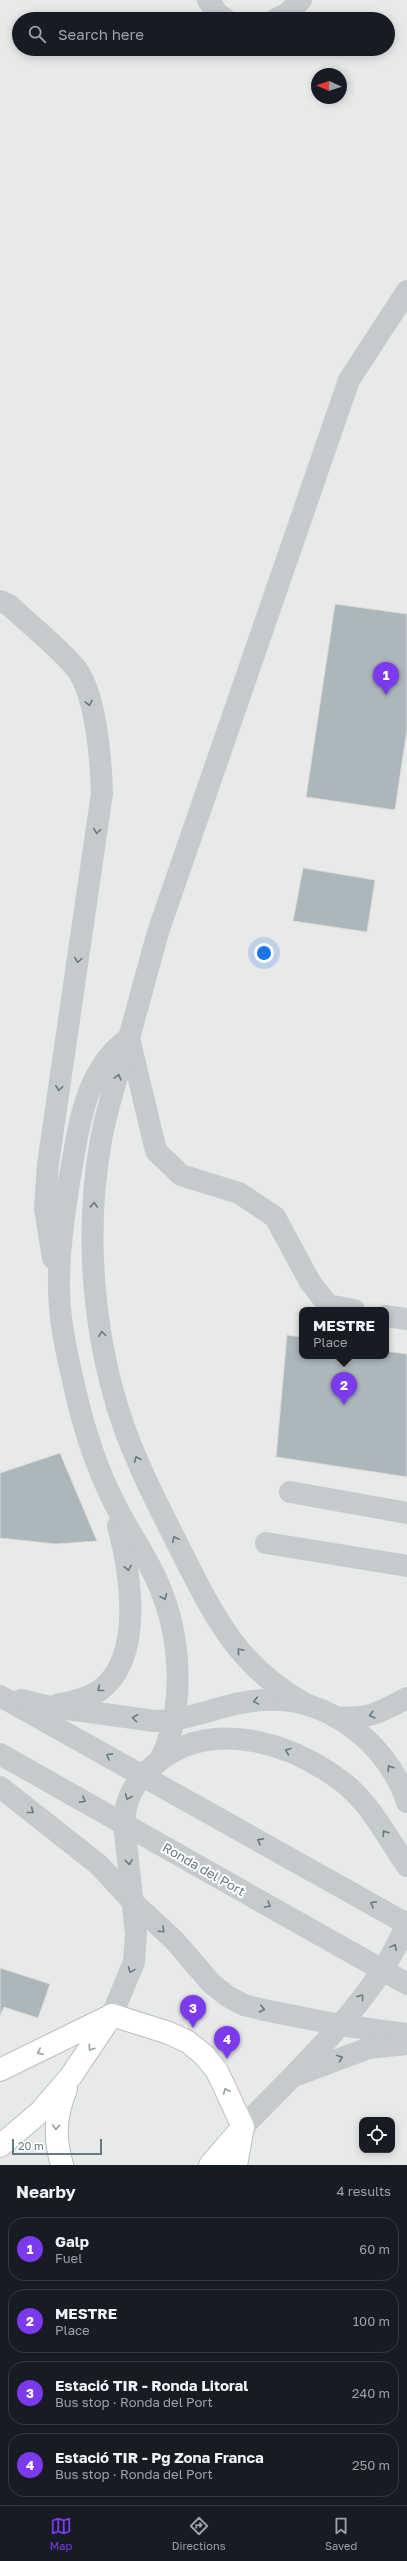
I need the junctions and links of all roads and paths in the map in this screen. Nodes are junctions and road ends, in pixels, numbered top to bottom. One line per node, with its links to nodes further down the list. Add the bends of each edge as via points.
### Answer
1 (208, 0): 3 (street)
2 (301, 0): 4 (street)
3 (217, 12)
4 (289, 12)
5 (407, 291): 7 (street, via 349,380 158,932)
6 (0, 601): 8 (street, one-way to 8, via 9,605 75,667 86,689 101,753 102,793 48,1164 45,1209)
7 (129, 1038): 8 (street, via 114,1049 99,1068 86,1102 66,1198); 9 (street, via 156,1150 181,1175 240,1193 275,1217 310,1282 328,1305); 20 (street, one-way to 7, via 277,1688 256,1669 233,1642 209,1607 152,1495 125,1430 112,1383 96,1294 93,1249 94,1199 101,1140)
8 (58, 1289): 12 (street, via 72,1375 95,1455)
9 (338, 1307)
10 (389, 1316): 11 (street)
11 (407, 1319)
12 (109, 1492): 21 (street, one-way to 21, via 125,1551 130,1582 132,1602 128,1640 113,1676 99,1690 68,1702); 23 (street, one-way to 23, via 158,1581 169,1608 176,1642 177,1687)
13 (290, 1492): 14 (street)
14 (407, 1513)
15 (266, 1543): 16 (street)
16 (407, 1566)
17 (0, 1692): 21 (street, via 28,1703)
18 (0, 1696): 26 (street, one-way to 18)
19 (407, 1698): 22 (street, one-way to 22, via 375,1716 358,1719)
20 (302, 1702): 22 (street); 23 (street, one-way to 23, via 265,1700)
21 (46, 1706): 23 (street, one-way to 21, via 155,1721)
22 (334, 1717): 28 (street, one-way to 22, via 402,1788 385,1760 354,1728)
23 (173, 1721): 25 (street, via 170,1740)
24 (0, 1754): 29 (street, Ronda del Port, one-way to 29)
25 (161, 1758): 26 (street); 30 (street, one-way to 25, via 370,1810 354,1792 329,1772 288,1751 252,1740 213,1739 182,1748)
26 (143, 1775): 29 (street, one-way to 29, via 128,1796); 32 (street, one-way to 26)
27 (0, 1787): 31 (street, one-way to 31, via 99,1865)
28 (407, 1802)
29 (124, 1824): 31 (street, one-way to 31); 33 (street, Ronda del Port, one-way to 33)
30 (407, 1866)
31 (134, 1903): 35 (street, one-way to 35, via 134,1962); 36 (street, one-way to 36, via 174,1940 211,1983 227,1996 244,2005)
32 (407, 1923): 33 (street, one-way to 32)
33 (382, 1970): 34 (street, Ronda del Port); 36 (street, one-way to 33)
34 (407, 1984)
35 (112, 2015): 39 (main road, one-way to 39); 40 (main road, one-way to 40); 42 (main road, one-way to 35, via 217,2071 204,2055 188,2042 170,2033)
36 (340, 2024): 37 (street); 41 (street)
37 (407, 2034)
38 (407, 2044): 41 (street, one-way to 38, via 369,2048)
39 (0, 2070)
40 (71, 2076): 43 (main road, via 40,2112); 44 (main road, one-way to 44, via 58,2108 56,2128)
41 (291, 2077): 42 (street)
42 (243, 2127): 45 (main road); 46 (main road)
43 (0, 2146)
44 (62, 2165)
45 (210, 2165)
46 (236, 2165)

